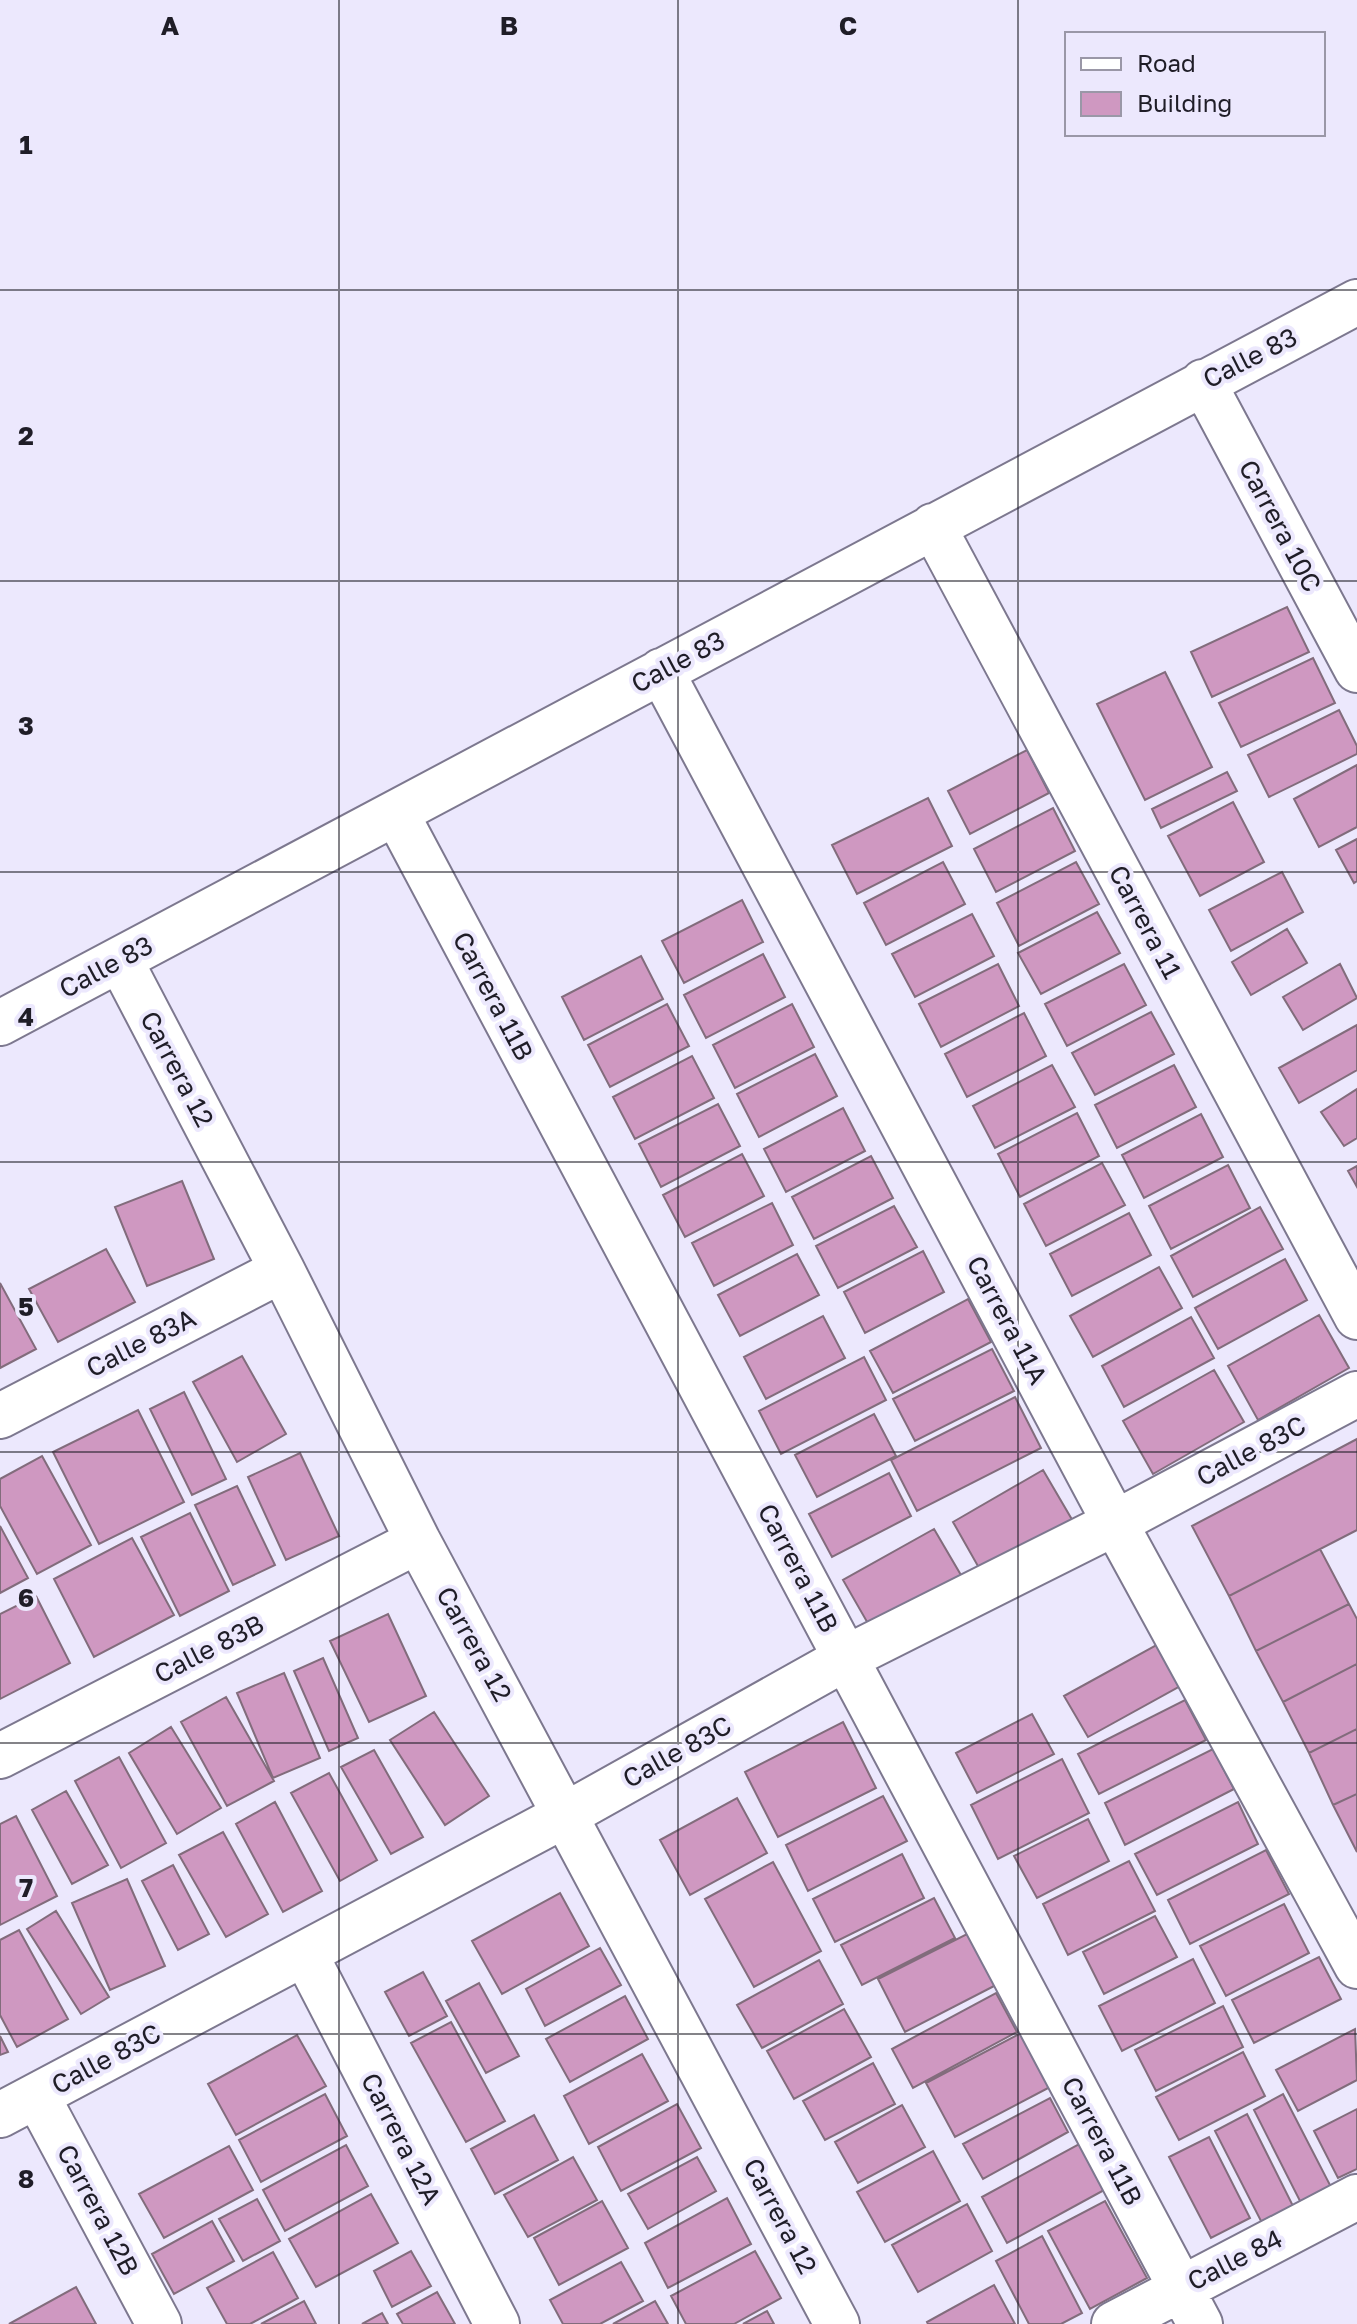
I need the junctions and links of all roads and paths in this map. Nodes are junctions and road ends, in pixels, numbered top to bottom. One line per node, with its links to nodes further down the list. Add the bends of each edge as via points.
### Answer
1 (1357, 302): 2 (street, Calle 83)
2 (1203, 382): 3 (street, Calle 83); 4 (street, Carrera 10C)
3 (933, 526): 5 (street, Calle 83); 10 (street, Carrera 11)
4 (1357, 670)
5 (661, 671): 6 (street, Calle 83); 13 (street, Carrera 11A)
6 (396, 813): 7 (street, Calle 83); 15 (street, Carrera 11B)
7 (120, 960): 8 (street, Calle 83); 9 (street, Carrera 12)
8 (0, 1023)
9 (282, 1270): 12 (street, Calle 83A); 14 (street, Carrera 12)
10 (1357, 1317)
11 (1357, 1394): 13 (street, Calle 83C)
12 (0, 1416)
13 (1115, 1523): 15 (street, Calle 83C); 19 (street, Carrera 11A)
14 (418, 1541): 16 (street, Calle 83B); 17 (street, Carrera 12)
15 (846, 1658): 17 (street, Calle 83C); 22 (street, Carrera 11B)
16 (0, 1756)
17 (567, 1814): 18 (street, Calle 83C); 25 (street, Carrera 12)
18 (305, 1954): 20 (street, Calle 83C); 24 (street, Carrera 12A)
19 (1357, 1966)
20 (18, 2106): 23 (street, Carrera 12B)
21 (1357, 2197): 22 (street, Calle 84)
22 (1190, 2306): 26 (street, Calle 84)
23 (159, 2324)
24 (497, 2324)
25 (837, 2324)
26 (1114, 2324)

